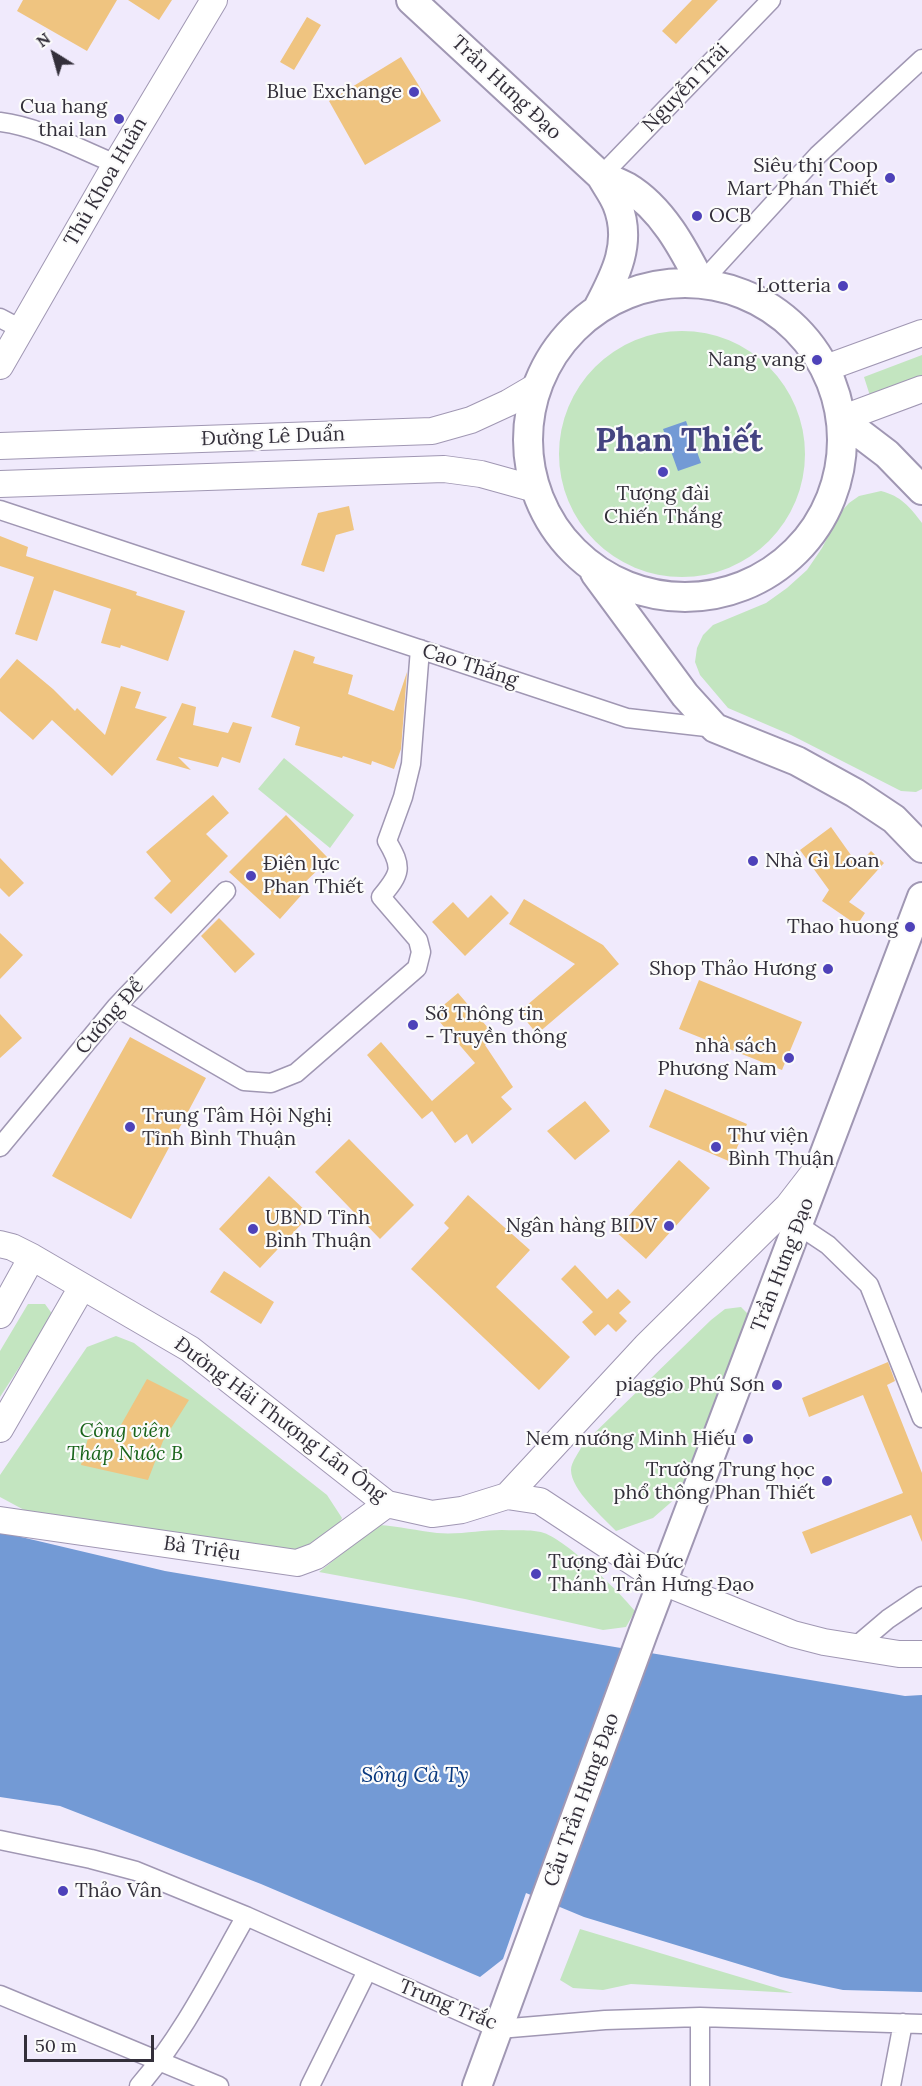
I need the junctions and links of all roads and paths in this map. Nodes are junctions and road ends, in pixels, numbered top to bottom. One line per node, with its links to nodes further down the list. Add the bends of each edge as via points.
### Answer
1 (214, 0): 6 (street, Thủ Khoa Huân)
2 (411, 0): 7 (main road, Trần Hưng Đạo)
3 (771, 0): 7 (street, Nguyễn Trãi)
4 (922, 59): 8 (street, via 818,155)
5 (0, 122): 6 (street, via 38,132)
6 (116, 164): 10 (street, Thủ Khoa Huân)
7 (601, 176): 8 (main road, Trần Hưng Đạo, via 628,188 650,206 671,231); 9 (main road, Trần Hưng Đạo, via 617,205 623,252)
8 (701, 283): 9 (main road, via 646,287); 13 (main road, via 751,296 795,326)
9 (597, 310): 14 (main road, via 572,331 551,357)
10 (11, 323): 12 (street, Thủ Khoa Huân)
11 (922, 333): 13 (street)
12 (0, 366)
13 (826, 368): 16 (main road)
14 (537, 386): 17 (street, Đường Lê Duẩn, via 471,420 432,431); 19 (main road, via 528,427)
15 (922, 389): 16 (street)
16 (841, 419): 20 (main road, via 887,454); 22 (main road, via 842,453 835,485 822,516 803,543 778,566 749,583 717,593 684,597 651,594 619,583)
17 (0, 446)
18 (0, 484): 19 (street, Đường Lê Duẩn, via 444,469 481,474)
19 (535, 489): 22 (main road, via 548,519 567,545)
20 (922, 490)
21 (0, 510): 23 (street, Cao Thắng)
22 (590, 566): 24 (main road)
23 (420, 649): 24 (street, Cao Thắng, via 627,717); 28 (street, via 411,764 387,841 399,861 398,871 381,897 418,940 421,952 417,968 296,1073 271,1083 244,1081)
24 (715, 728): 25 (main road, Cao Thắng, via 797,761 855,793 894,819)
25 (922, 848)
26 (226, 891): 28 (street, Cường Để)
27 (922, 897): 30 (main road, Trần Hưng Đạo)
28 (116, 1007): 29 (street, Cường Để)
29 (0, 1148)
30 (822, 1164): 31 (main road, Trần Hưng Đạo); 38 (street, via 788,1206 646,1346)
31 (798, 1225): 36 (street, via 828,1245 868,1285); 41 (main road, Trần Hưng Đạo)
32 (0, 1244): 33 (street, Đường Hải Thượng Lãn Ông)
33 (32, 1257): 34 (street, Đường Hải Thượng Lãn Ông); 35 (street)
34 (82, 1287): 37 (street); 39 (street, Đường Hải Thượng Lãn Ông, via 190,1349)
35 (0, 1315)
36 (922, 1418)
37 (0, 1430)
38 (507, 1496): 39 (street, Đường Hải Thượng Lãn Ông, via 462,1510 432,1514); 41 (street, Đường Hải Thượng Lãn Ông, via 540,1501)
39 (387, 1504): 40 (street, Bà Triệu, via 316,1556 297,1563)
40 (0, 1520)
41 (663, 1582): 43 (main road, Trần Hưng Đạo); 44 (street, Đường Hải Thượng Lãn Ông, via 793,1634)
42 (922, 1596): 44 (street)
43 (643, 1633): 53 (main road, Cầu Trần Hưng Đạo)
44 (855, 1647): 45 (street, Đường Hải Thượng Lãn Ông)
45 (922, 1654)
46 (0, 1840): 47 (street, Trưng Trắc, via 136,1871)
47 (246, 1916): 48 (street, Trưng Trắc); 54 (street)
48 (366, 1971): 53 (street, Trưng Trắc); 57 (street)
49 (0, 1995): 54 (street)
50 (700, 2018): 51 (street, Trưng Trắc); 53 (street, Trưng Trắc, via 605,2020); 59 (street)
51 (903, 2022): 52 (street, Trưng Trắc); 60 (street)
52 (922, 2024)
53 (499, 2029): 58 (main road)
54 (160, 2061): 55 (street); 56 (street)
55 (139, 2086)
56 (219, 2086)
57 (310, 2086)
58 (477, 2086)
59 (700, 2086)
60 (891, 2086)

